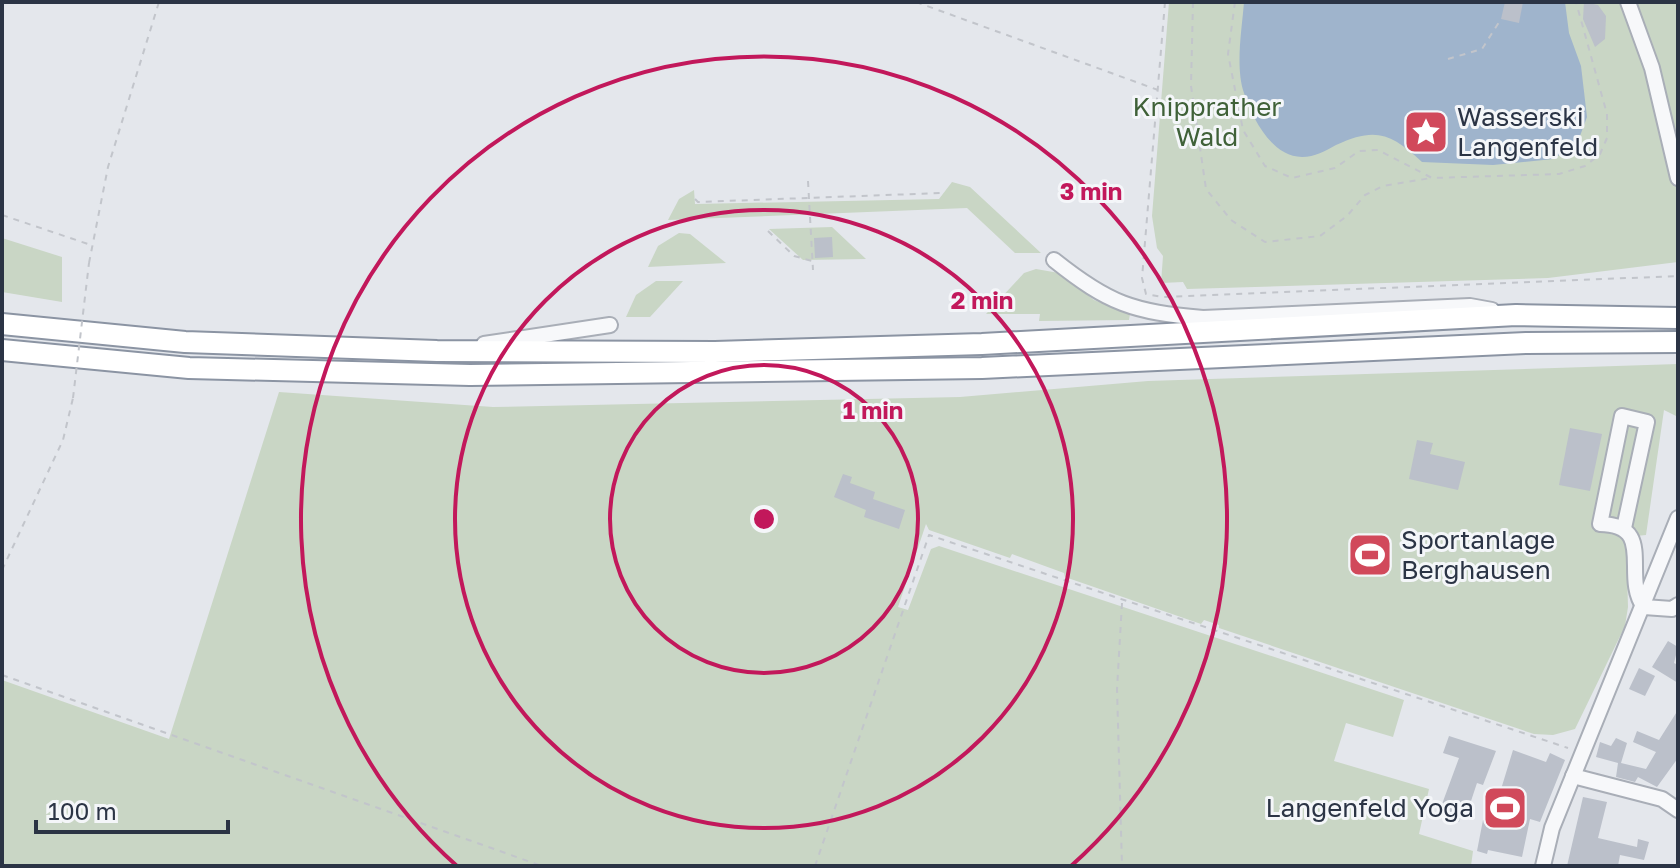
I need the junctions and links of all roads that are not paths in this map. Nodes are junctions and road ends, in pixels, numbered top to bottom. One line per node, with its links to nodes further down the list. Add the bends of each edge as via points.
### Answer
1 (1628, 2): 2 (street, via 1652,68)
2 (1678, 178)
3 (1054, 260): 4 (street, via 1120,305 1160,314 1203,318 1470,306)
4 (1516, 315): 5 (highway); 10 (highway, via 982,344 715,352)
5 (1678, 318)
6 (2, 324): 10 (highway, via 185,342)
7 (610, 325): 10 (street)
8 (1678, 342): 9 (highway, via 1526,343 982,368 470,375 189,368)
9 (2, 350)
10 (437, 351)
11 (1678, 518): 14 (street)
12 (1624, 528): 12 (street, via 1647,422 1622,416 1600,524); 14 (street, via 1633,538 1633,582)
13 (1678, 605): 14 (street)
14 (1644, 607): 15 (street)
15 (1573, 776): 16 (street, via 1662,799); 17 (street)
16 (1678, 810)
17 (1543, 866)

